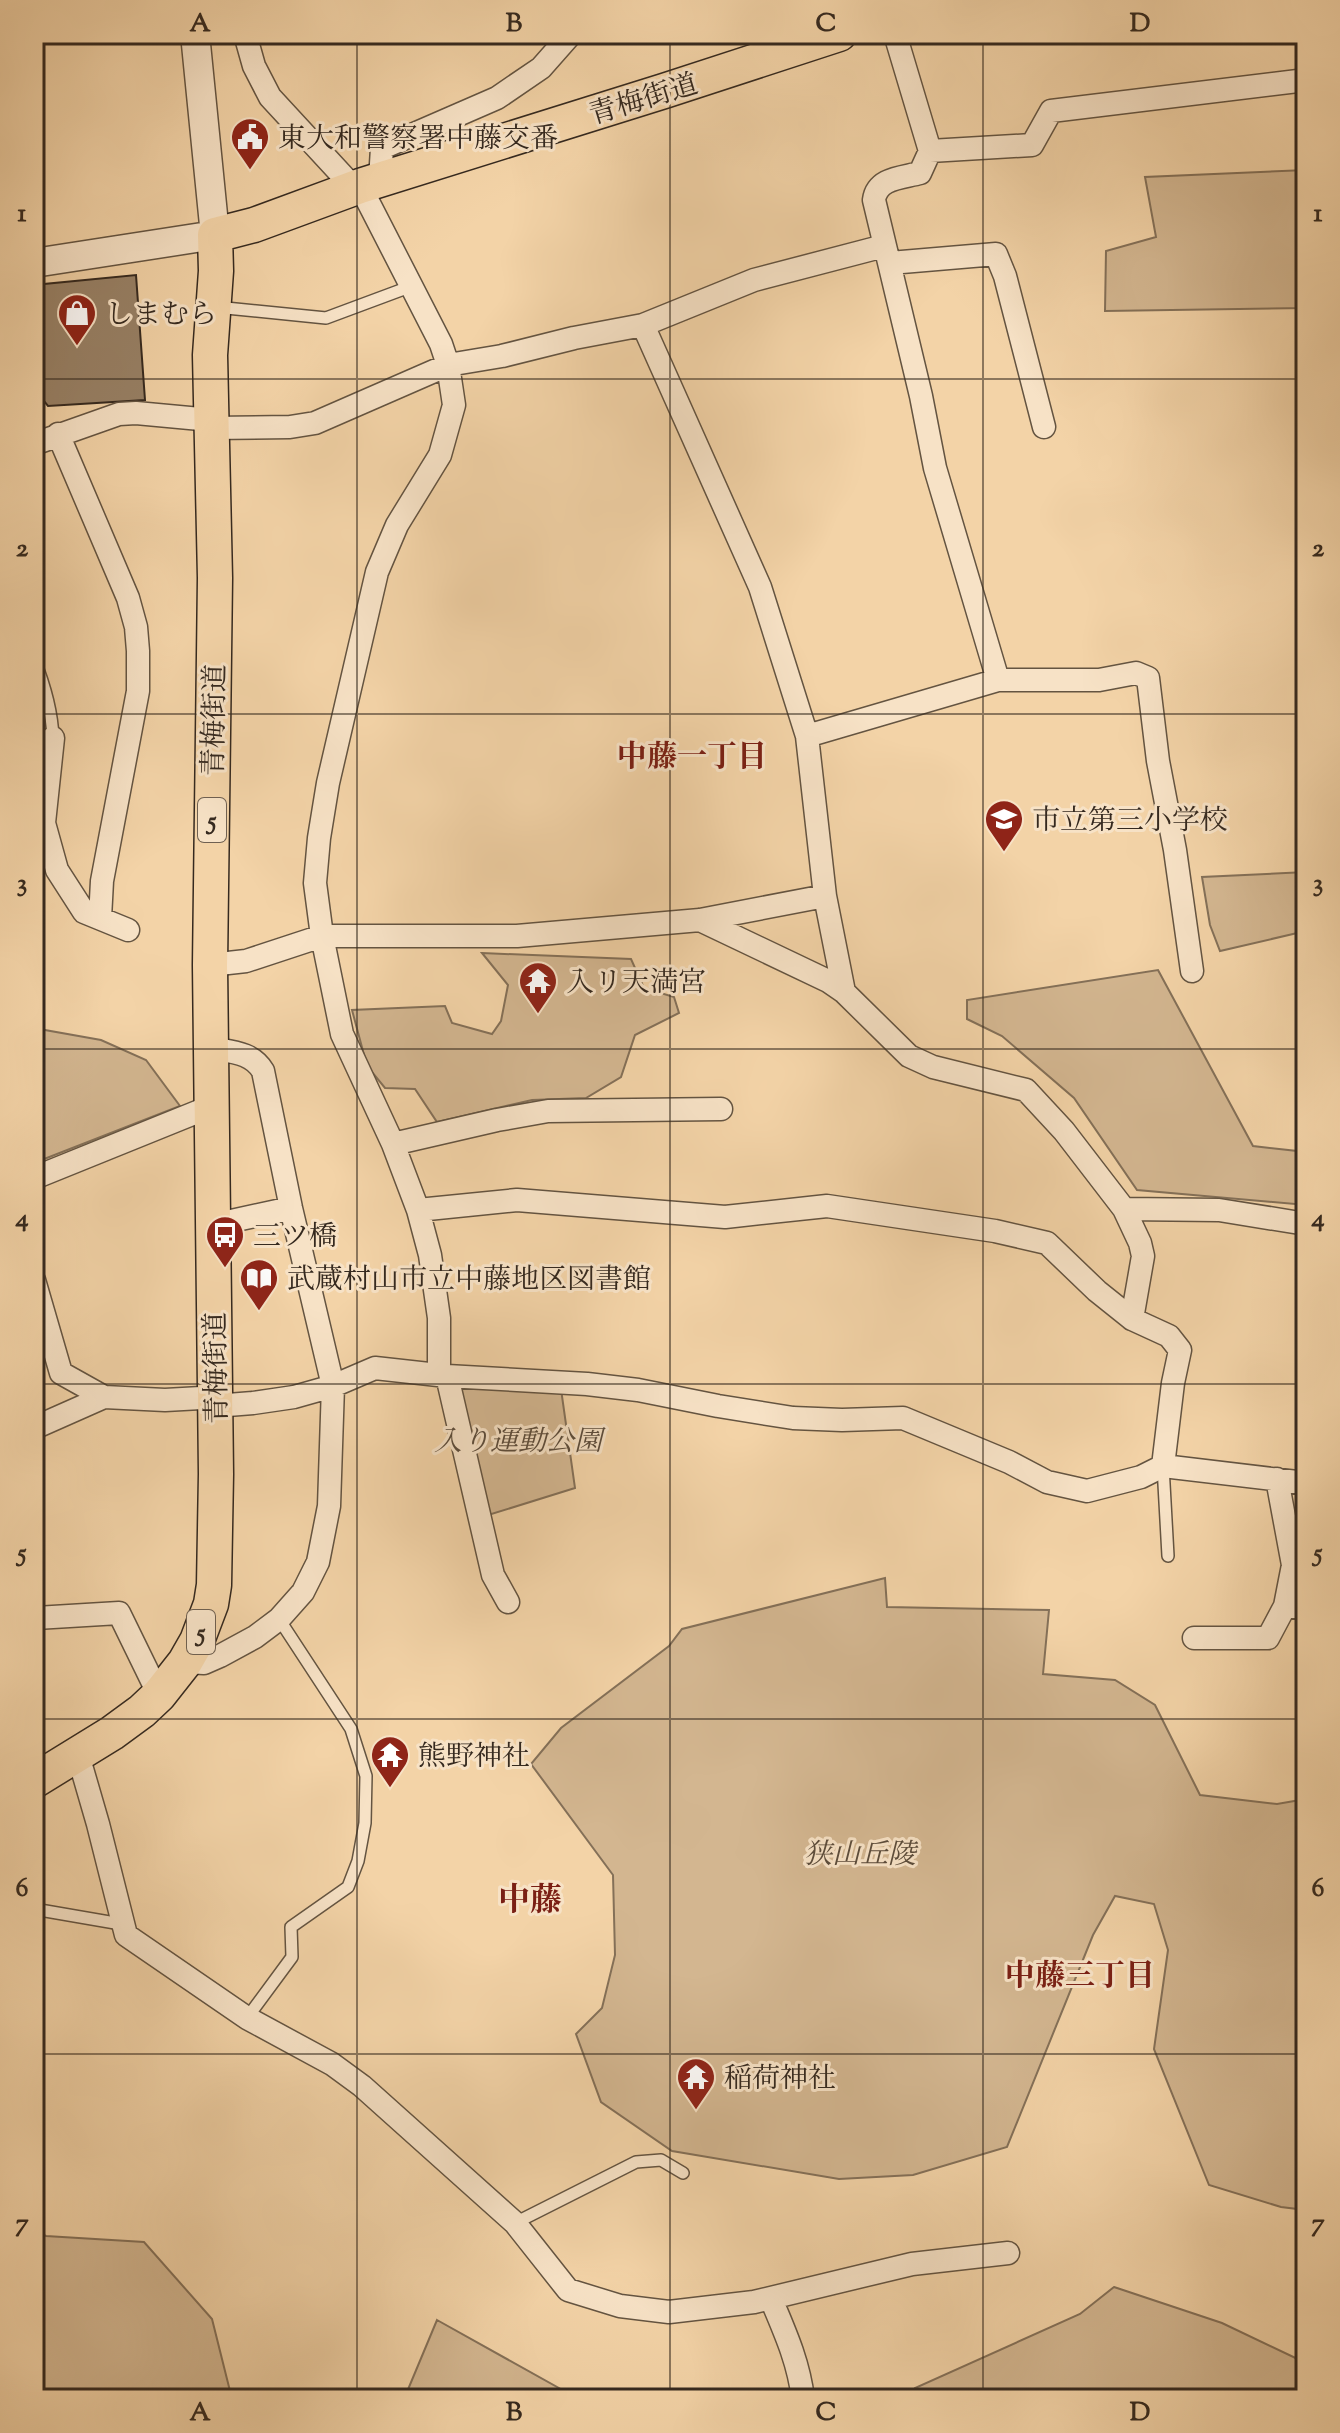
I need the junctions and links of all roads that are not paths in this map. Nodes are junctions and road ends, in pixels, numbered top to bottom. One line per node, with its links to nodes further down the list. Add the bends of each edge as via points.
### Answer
1 (195, 34): 9 (street)
2 (245, 34): 8 (street, via 270,97)
3 (571, 34): 8 (street, via 541,68 497,98 382,148)
4 (839, 34): 8 (main road, 青梅街道)
5 (895, 34): 7 (street)
6 (1306, 80): 7 (street, via 1051,111 1032,145)
7 (930, 151): 10 (street, via 920,173 883,182 876,190)
8 (365, 185): 9 (main road, 青梅街道); 12 (street)
9 (215, 235): 11 (street); 13 (main road, 青梅街道 / 5)
10 (887, 255): 14 (street, via 754,280); 17 (street, via 996,254); 21 (street, via 935,468)
11 (34, 263)
12 (413, 286): 13 (lane, via 326,318); 15 (street)
13 (213, 306): 16 (main road, 青梅街道 / 5)
14 (643, 325): 15 (street); 22 (street, via 760,587)
15 (448, 365): 16 (street, via 315,423); 28 (street, via 454,405 440,455 397,525 377,572 348,693 319,838 315,883)
16 (211, 424): 18 (street, via 119,414); 29 (main road, 青梅街道 / 5, via 215,591)
17 (1044, 427)
18 (58, 434): 19 (street); 25 (street, via 136,627 138,691 102,881)
19 (34, 443)
20 (34, 659): 23 (lane, via 52,715)
21 (998, 680): 22 (street); 30 (street, via 1099,680 1136,673 1148,678)
22 (807, 736): 24 (street)
23 (53, 738): 25 (street, via 44,823 57,870 84,912)
24 (825, 896): 26 (street); 31 (street)
25 (100, 918): 27 (street)
26 (700, 920): 28 (street, via 517,936); 31 (street)
27 (128, 930)
28 (322, 936): 29 (street, via 246,961); 35 (street, via 342,1034)
29 (210, 965): 32 (main road, 青梅街道 / 5)
30 (1192, 971)
31 (844, 992): 38 (street, via 909,1056 1026,1090)
32 (211, 1048): 33 (main road, 青梅街道 / 5); 37 (street, via 249,1056 263,1071)
33 (212, 1106): 36 (street); 41 (main road, 青梅街道 / 5)
34 (721, 1109): 35 (street, via 548,1111)
35 (393, 1144): 39 (street)
36 (34, 1178)
37 (291, 1208): 41 (street); 45 (street)
38 (1124, 1209): 40 (street, via 1219,1210); 43 (street, via 1143,1256)
39 (418, 1210): 43 (street, via 517,1200 725,1217 827,1206 995,1231 1047,1243); 44 (street, via 430,1255)
40 (1306, 1224)
41 (213, 1225): 47 (main road, 青梅街道 / 5)
42 (34, 1282): 46 (street, via 61,1373)
43 (1132, 1319): 49 (street, via 1169,1336 1180,1350)
44 (443, 1375): 45 (street, via 375,1368); 49 (street, via 638,1390 818,1420 903,1418 1047,1482 1087,1491); 53 (street, via 490,1582)
45 (333, 1386): 47 (street, via 294,1397); 56 (street, via 329,1506 318,1562 303,1592)
46 (104, 1397): 47 (street, via 201,1398); 48 (street)
47 (215, 1406): 58 (main road, 青梅街道 / 5, via 214,1585 204,1624)
48 (34, 1428)
49 (1163, 1466): 50 (street); 52 (lane)
50 (1277, 1479): 51 (street); 54 (street)
51 (1306, 1483)
52 (1168, 1556)
53 (508, 1602)
54 (1295, 1607): 57 (street, via 1268,1638)
55 (34, 1614): 59 (street, via 36,1618 119,1613)
56 (279, 1619): 58 (street, via 220,1656 204,1663); 64 (lane, via 351,1729 366,1776 365,1823 348,1887 291,1927 292,1957)
57 (1194, 1638)
58 (185, 1662): 59 (main road, 青梅街道 / 5)
59 (159, 1695): 60 (main road, 青梅街道 / 5)
60 (78, 1755): 61 (main road, 青梅街道 / 5); 63 (street)
61 (34, 1781)
62 (34, 1909): 63 (lane)
63 (121, 1924): 64 (street, via 126,1935)
64 (247, 2018): 66 (street, via 362,2086)
65 (683, 2173): 66 (lane, via 661,2160 636,2162)
66 (515, 2223): 68 (street, via 568,2290 620,2306 669,2312)
67 (1008, 2253): 68 (street, via 912,2264)
68 (771, 2299): 69 (street, via 797,2364)
69 (803, 2399)

